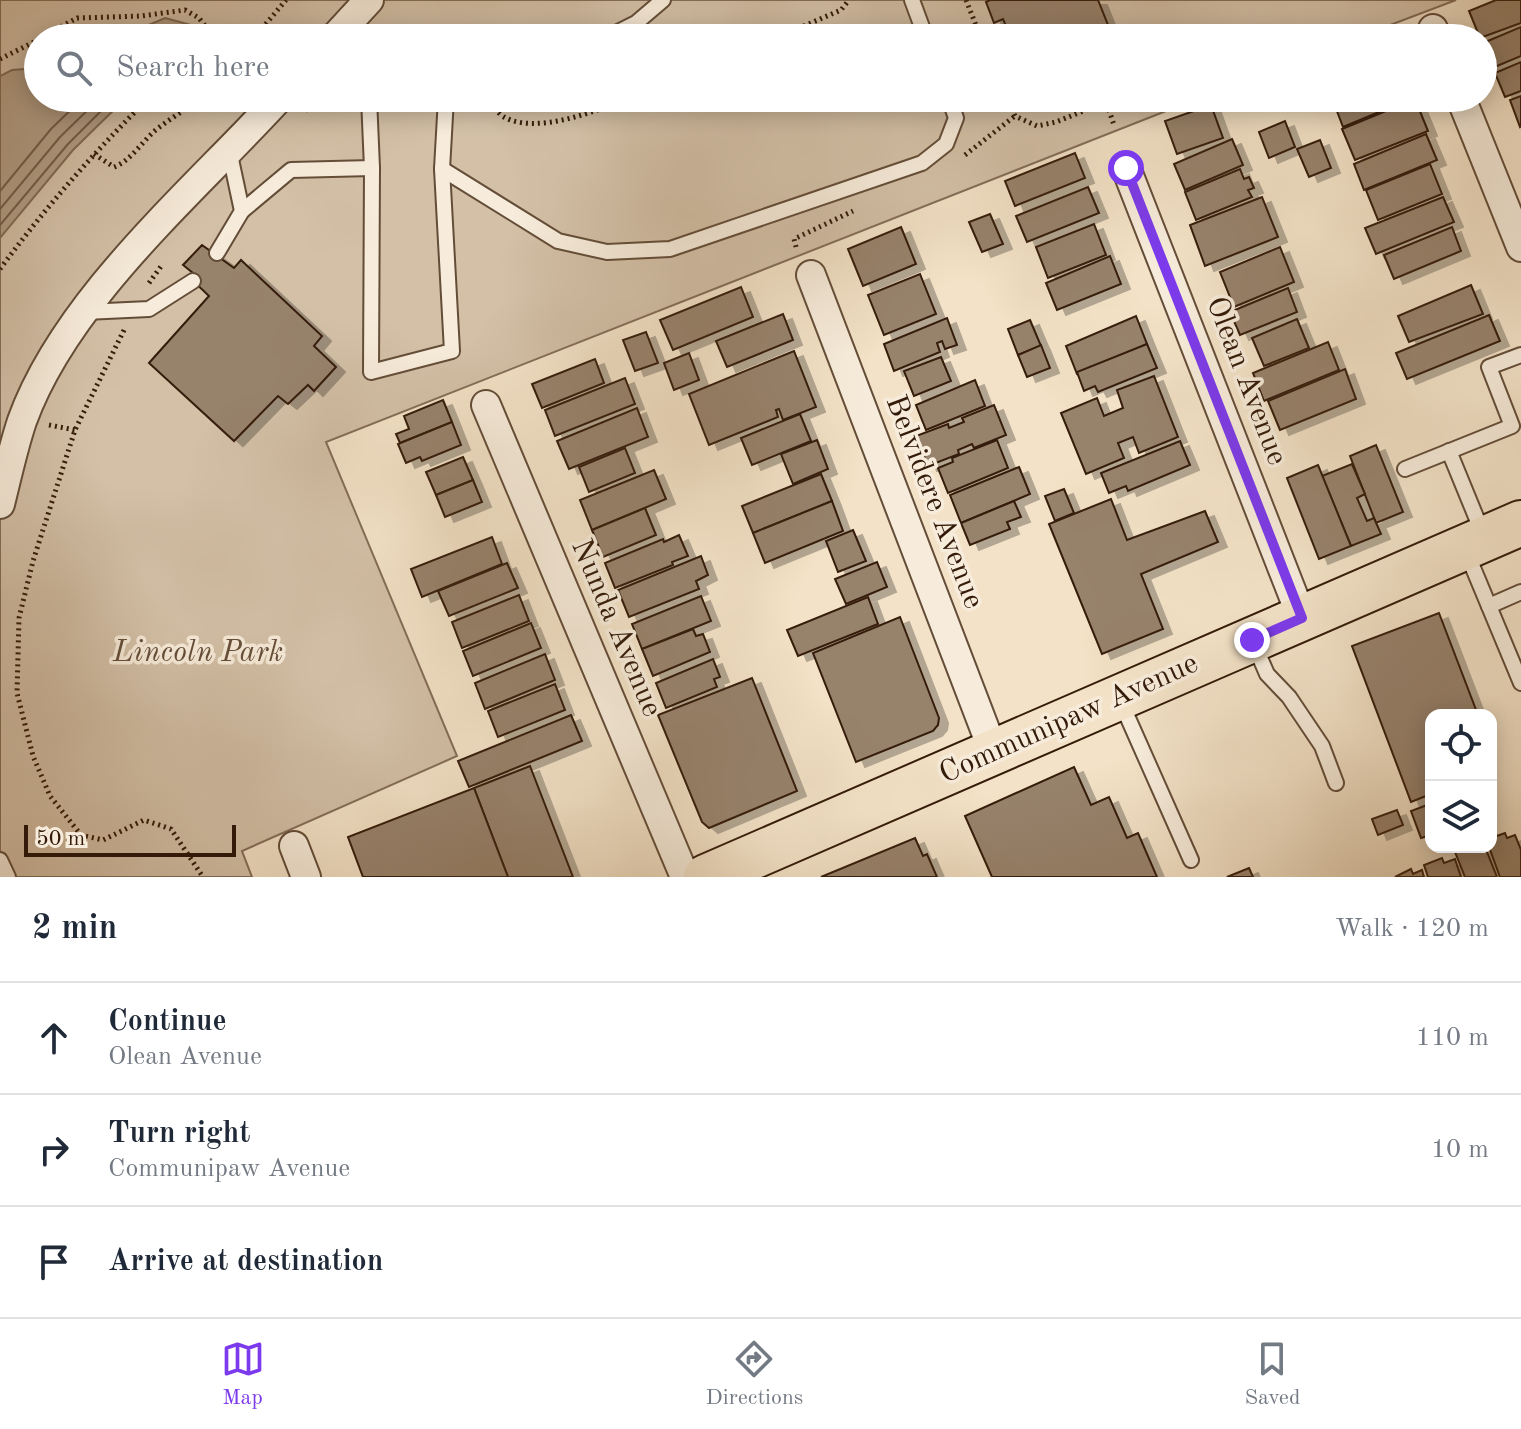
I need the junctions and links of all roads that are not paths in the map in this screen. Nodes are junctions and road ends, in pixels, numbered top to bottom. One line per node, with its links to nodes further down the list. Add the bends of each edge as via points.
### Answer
1 (369, 0): 4 (street)
2 (663, 0): 5 (lane)
3 (912, 0): 6 (lane)
4 (355, 24)
5 (634, 24)
6 (921, 24)
7 (266, 112): 12 (street)
8 (370, 112): 13 (lane)
9 (445, 112): 15 (lane)
10 (954, 112): 15 (lane, via 946,144 922,163 670,249 607,252 558,241)
11 (1467, 112): 17 (street)
12 (229, 150): 16 (lane); 21 (street)
13 (372, 168): 15 (lane, via 371,372 452,351); 16 (lane, via 291,170)
14 (1126, 168): 30 (street, Olean Avenue)
15 (442, 169)
16 (242, 211): 18 (lane)
17 (1521, 247)
18 (217, 253)
19 (811, 275): 34 (street, Belvidere Avenue)
20 (193, 281): 21 (lane, via 149,309)
21 (84, 312): 26 (street, via 22,421)
22 (1521, 355): 24 (lane, via 1489,367 1512,426)
23 (486, 405): 41 (street, Nunda Avenue)
24 (1449, 451): 25 (lane); 27 (lane)
25 (1405, 469)
26 (0, 504)
27 (1490, 536): 29 (lane); 30 (main road, Communipaw Avenue)
28 (1521, 592): 29 (lane)
29 (1489, 606): 32 (lane)
30 (1302, 618): 31 (main road, Communipaw Avenue)
31 (1252, 640): 33 (main road, Communipaw Avenue); 35 (lane, via 1267,674 1322,746)
32 (1521, 683)
33 (1118, 696): 34 (main road, Communipaw Avenue); 38 (lane)
34 (994, 753): 42 (main road, Communipaw Avenue)
35 (1336, 783)
36 (294, 846): 40 (street)
37 (0, 860): 39 (lane)
38 (1191, 860)
39 (8, 877)
40 (306, 877)
41 (685, 877)
42 (706, 877)

